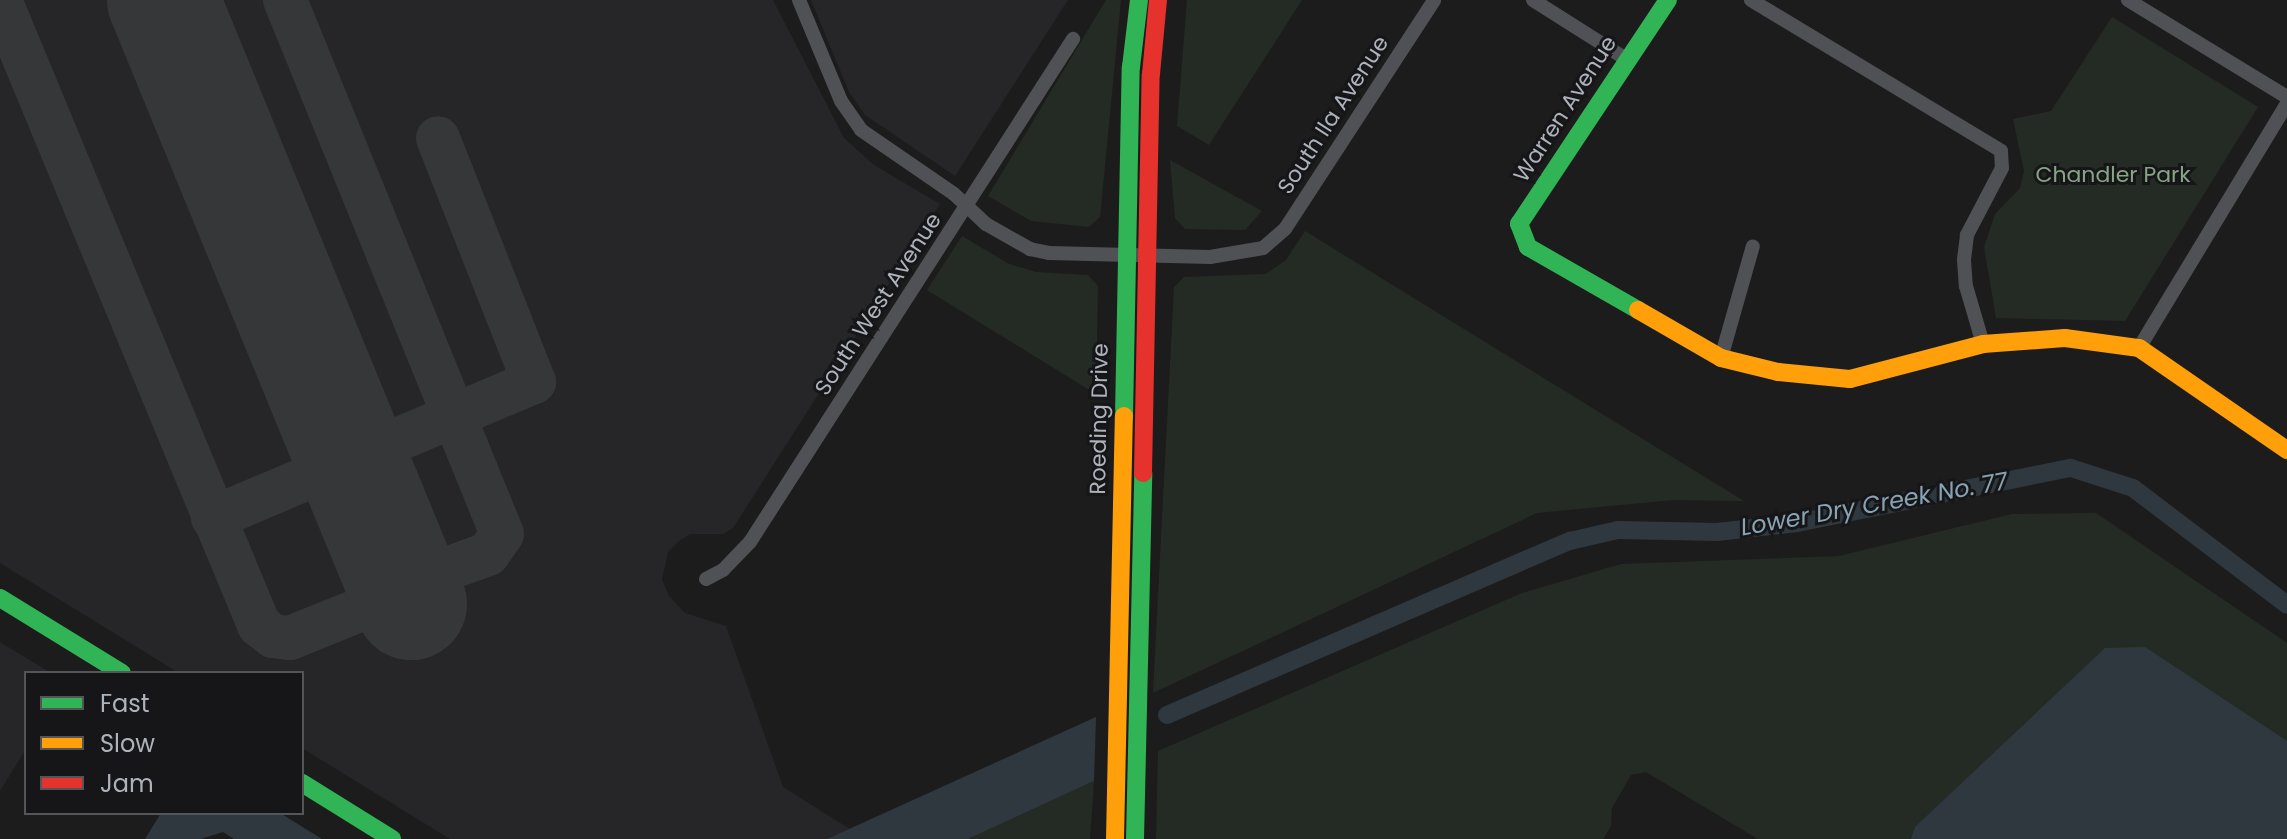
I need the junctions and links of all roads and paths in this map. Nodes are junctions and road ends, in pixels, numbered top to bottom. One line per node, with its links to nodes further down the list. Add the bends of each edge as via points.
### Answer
1 (799, 0): 13 (street, via 841,101 861,130)
2 (1139, 0): 15 (street, Roeding Drive, via 1131,67)
3 (1158, 0): 16 (street, Roeding Drive)
4 (1434, 0): 16 (street, South Ila Avenue, via 1285,229 1263,248 1210,257)
5 (1533, 0): 10 (street)
6 (1668, 0): 10 (street, Warren Avenue)
7 (1751, 0): 17 (street, via 2001,151 2002,168 1967,235 1964,260)
8 (2128, 0): 11 (street)
9 (1073, 39): 13 (street, South West Avenue)
10 (1626, 59): 19 (street, Warren Avenue, via 1519,224 1528,247)
11 (2287, 97)
12 (2287, 104): 18 (street)
13 (967, 206): 15 (street, via 1030,249); 21 (street, South West Avenue, via 750,542 723,570)
14 (1753, 246): 19 (street)
15 (1126, 253): 16 (street); 26 (street, Roeding Drive)
16 (1147, 253): 27 (street, Roeding Drive)
17 (1983, 344): 18 (street, via 2065,338); 19 (street, via 1850,379 1778,372)
18 (2139, 348): 20 (street)
19 (1721, 358)
20 (2287, 450)
21 (706, 579)
22 (0, 598): 23 (street)
23 (119, 671)
24 (304, 784): 25 (street)
25 (392, 839)
26 (1115, 839)
27 (1135, 839)

